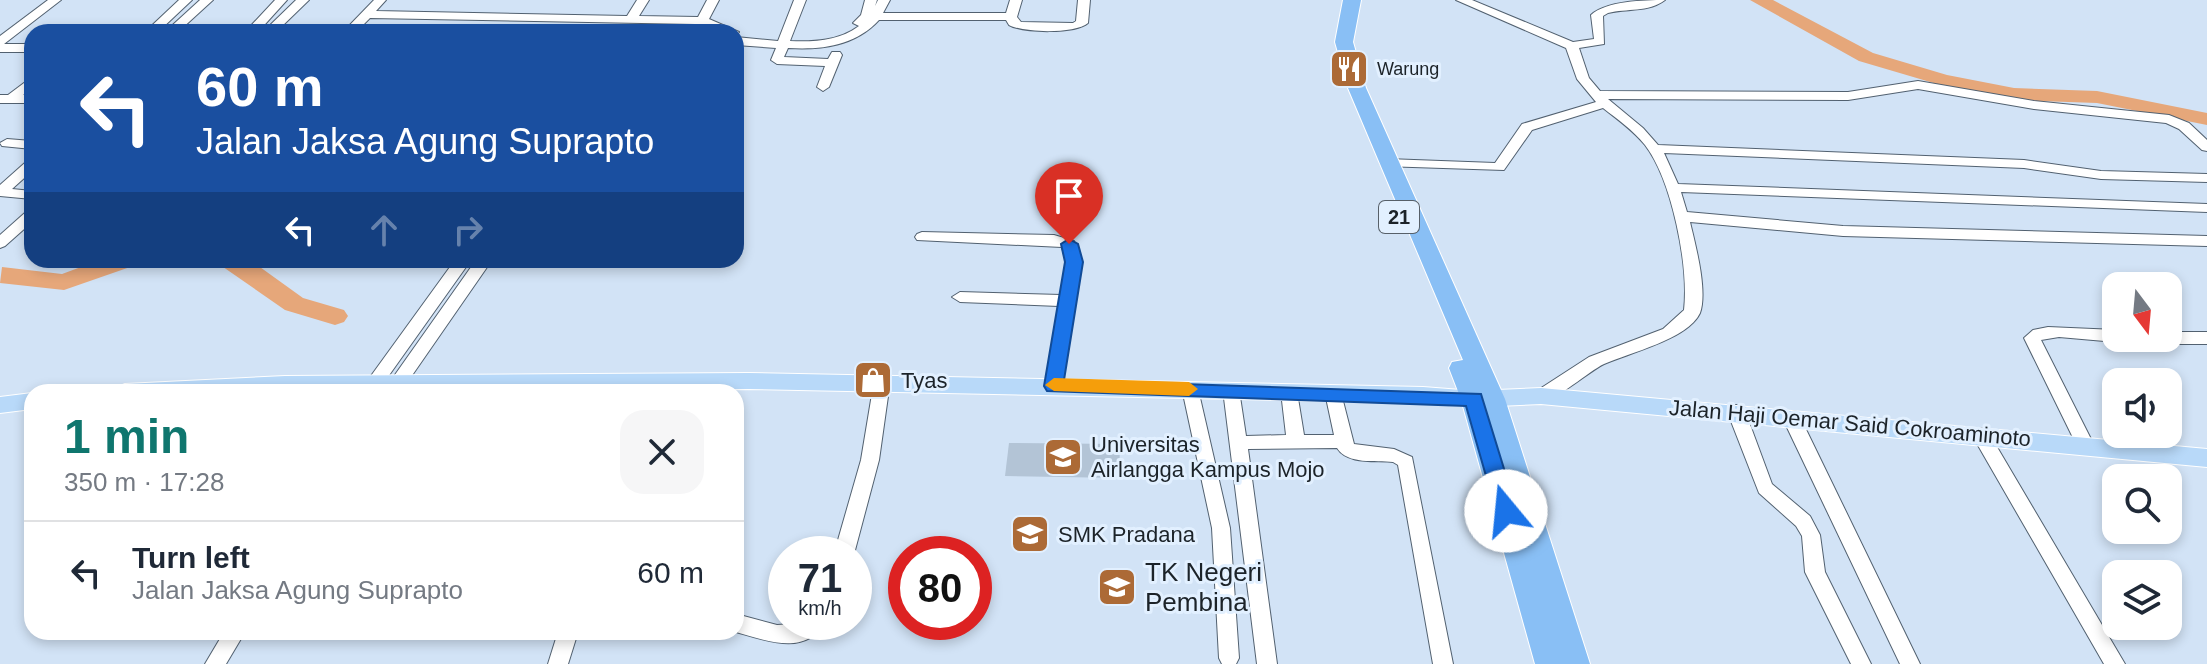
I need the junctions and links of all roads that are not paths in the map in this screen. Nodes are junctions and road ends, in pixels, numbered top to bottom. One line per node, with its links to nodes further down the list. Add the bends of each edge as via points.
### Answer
1 (55, 0): 24 (street)
2 (186, 0): 25 (street)
3 (207, 0): 26 (street)
4 (281, 0): 5 (street); 27 (street)
5 (302, 0): 28 (street)
6 (380, 0): 20 (street)
7 (643, 0): 23 (street)
8 (713, 0): 31 (street)
9 (725, 0): 32 (street)
10 (800, 0): 35 (street)
11 (871, 0): 21 (street)
12 (884, 0): 21 (street)
13 (1016, 0): 22 (street)
14 (1084, 0): 22 (street, via 1082,23 1075,27 1019,26)
15 (1340, 0): 60 (highway, 21, via 1332,42 1338,75)
16 (1352, 0): 50 (highway, 21, via 1344,42 1360,99)
17 (1659, 0): 19 (street, via 1644,7)
18 (1469, 1): 38 (street)
19 (1617, 2): 38 (street, via 1597,15 1600,41)
20 (367, 14): 23 (street); 29 (street)
21 (872, 16): 22 (street); 35 (street, via 830,35); 36 (street, via 873,24)
22 (1011, 17)
23 (631, 19): 30 (street)
24 (28, 24)
25 (160, 24)
26 (180, 24)
27 (258, 24)
28 (277, 24)
29 (357, 24)
30 (677, 24)
31 (706, 24)
32 (707, 24)
33 (24, 28): 37 (street)
34 (744, 37): 35 (street)
35 (783, 40): 36 (street); 41 (street, via 777,60)
36 (838, 44): 41 (street)
37 (4, 46): 39 (street); 40 (street)
38 (1572, 46): 45 (street, via 1579,75)
39 (24, 47)
40 (0, 58)
41 (832, 63): 43 (street)
42 (24, 87): 44 (street)
43 (823, 87)
44 (6, 99)
45 (1600, 99): 48 (street, via 1848,96 1904,84 1933,85 2034,105 2169,119); 49 (street); 50 (street, via 1527,127 1499,167)
46 (7, 143): 47 (street)
47 (24, 144)
48 (2207, 147)
49 (1656, 149): 52 (street, via 2024,164 2101,175); 54 (street)
50 (1387, 163): 60 (highway, 21)
51 (24, 171): 55 (street)
52 (2207, 178)
53 (24, 187): 55 (street)
54 (1675, 188): 57 (street); 58 (street)
55 (3, 190): 56 (street)
56 (24, 194)
57 (2207, 208)
58 (1679, 216): 62 (street, via 1843,231); 84 (street, via 1694,285 1692,312 1669,333 1595,361)
59 (24, 221): 63 (street)
60 (1407, 221): 85 (highway, 21)
61 (922, 237): 67 (street, via 1069,244 1074,262)
62 (2207, 241)
63 (0, 243)
64 (457, 268): 68 (street)
65 (478, 268): 69 (street)
66 (960, 297): 67 (street)
67 (1068, 301): 79 (street)
68 (427, 311): 69 (street); 76 (street)
69 (447, 312): 74 (street)
70 (2102, 335): 94 (street, via 2055,333 2032,338)
71 (2182, 338): 72 (street)
72 (2207, 338)
73 (882, 382): 78 (main road, Jalan Haji Oemar Said Cokroaminoto); 79 (main road, Jalan Haji Oemar Said Cokroaminoto); 96 (street, via 870,460)
74 (398, 383): 76 (main road, Jalan Haji Oemar Said Cokroaminoto); 77 (main road, Jalan Haji Oemar Said Cokroaminoto)
75 (285, 384): 76 (main road, Jalan Haji Oemar Said Cokroaminoto)
76 (374, 384)
77 (410, 384)
78 (708, 384)
79 (1054, 386): 80 (main road, Jalan Haji Oemar Said Cokroaminoto)
80 (1190, 389): 81 (main road, Jalan Haji Oemar Said Cokroaminoto); 101 (street, via 1221,528)
81 (1231, 390): 82 (main road, Jalan Haji Oemar Said Cokroaminoto); 93 (street)
82 (1289, 392): 83 (main road, Jalan Haji Oemar Said Cokroaminoto); 92 (street)
83 (1333, 393): 85 (main road, Jalan Haji Oemar Said Cokroaminoto); 91 (street)
84 (1541, 396): 85 (main road, Jalan Haji Oemar Said Cokroaminoto); 88 (main road, Jalan Haji Oemar Said Cokroaminoto)
85 (1483, 399): 106 (highway, 21, via 1484,432); 107 (highway, 21)
86 (24, 402): 87 (main road)
87 (0, 405)
88 (1736, 411): 89 (main road, Jalan Haji Oemar Said Cokroaminoto); 108 (street, via 1765,488 1803,521 1811,535 1815,572)
89 (1791, 417): 90 (main road, Jalan Haji Oemar Said Cokroaminoto); 109 (street)
90 (1981, 435): 94 (main road, Jalan Haji Oemar Said Cokroaminoto); 110 (street)
91 (1342, 441): 92 (street); 105 (street, via 1352,452 1397,456 1406,462)
92 (1296, 442): 93 (street)
93 (1239, 443): 104 (street)
94 (2085, 445): 95 (main road, Jalan Haji Oemar Said Cokroaminoto)
95 (2207, 458)
96 (849, 536)
97 (744, 625): 98 (street)
98 (768, 632)
99 (230, 640): 102 (street)
100 (566, 640): 103 (street)
101 (1229, 658)
102 (215, 664)
103 (558, 664)
104 (1267, 664)
105 (1443, 664)
106 (1550, 664)
107 (1575, 664)
108 (1861, 664)
109 (1910, 664)
110 (2115, 664)

